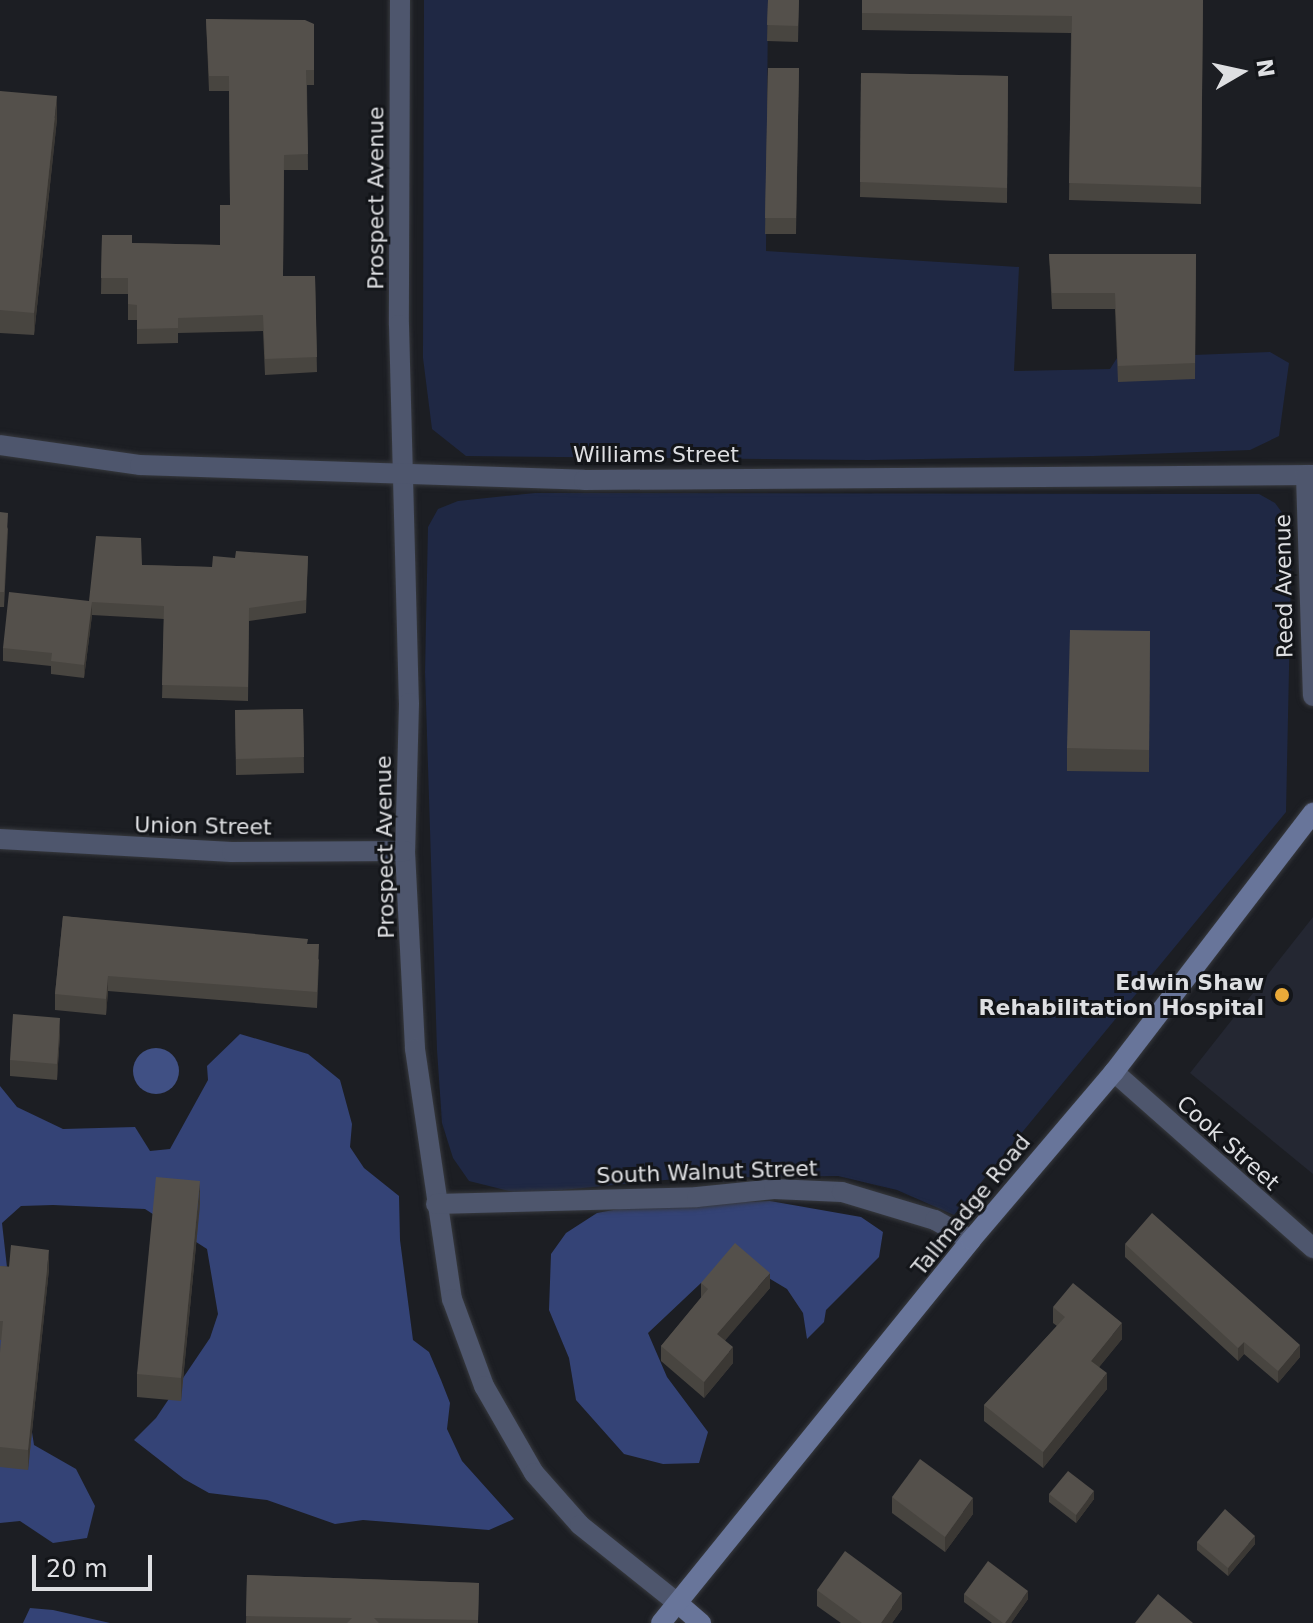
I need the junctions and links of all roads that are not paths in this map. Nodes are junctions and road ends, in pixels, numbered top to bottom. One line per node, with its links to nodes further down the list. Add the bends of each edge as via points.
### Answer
1 (400, 0): 3 (street, Prospect Avenue)
2 (0, 445): 3 (street, Williams Street, via 140,465)
3 (404, 470): 4 (street, Williams Street, via 584,480); 8 (street, Prospect Avenue)
4 (1310, 475): 5 (street, Reed Avenue)
5 (1313, 696)
6 (1313, 813): 9 (street, Tallmadge Road)
7 (0, 839): 8 (street, Union Street, via 203,851)
8 (405, 851): 10 (street, Prospect Avenue, via 415,1049)
9 (1114, 1072): 11 (street, Tallmadge Road); 12 (street, Cook Street)
10 (436, 1204): 11 (street, South Walnut Street, via 697,1197 774,1189 842,1192 935,1220); 13 (street, Prospect Avenue, via 452,1299 484,1386 515,1444 572,1517)
11 (971, 1240): 13 (street, Tallmadge Road)
12 (1313, 1248)
13 (680, 1605): 14 (street, Tallmadge Road); 15 (street)
14 (661, 1623)
15 (701, 1623)

